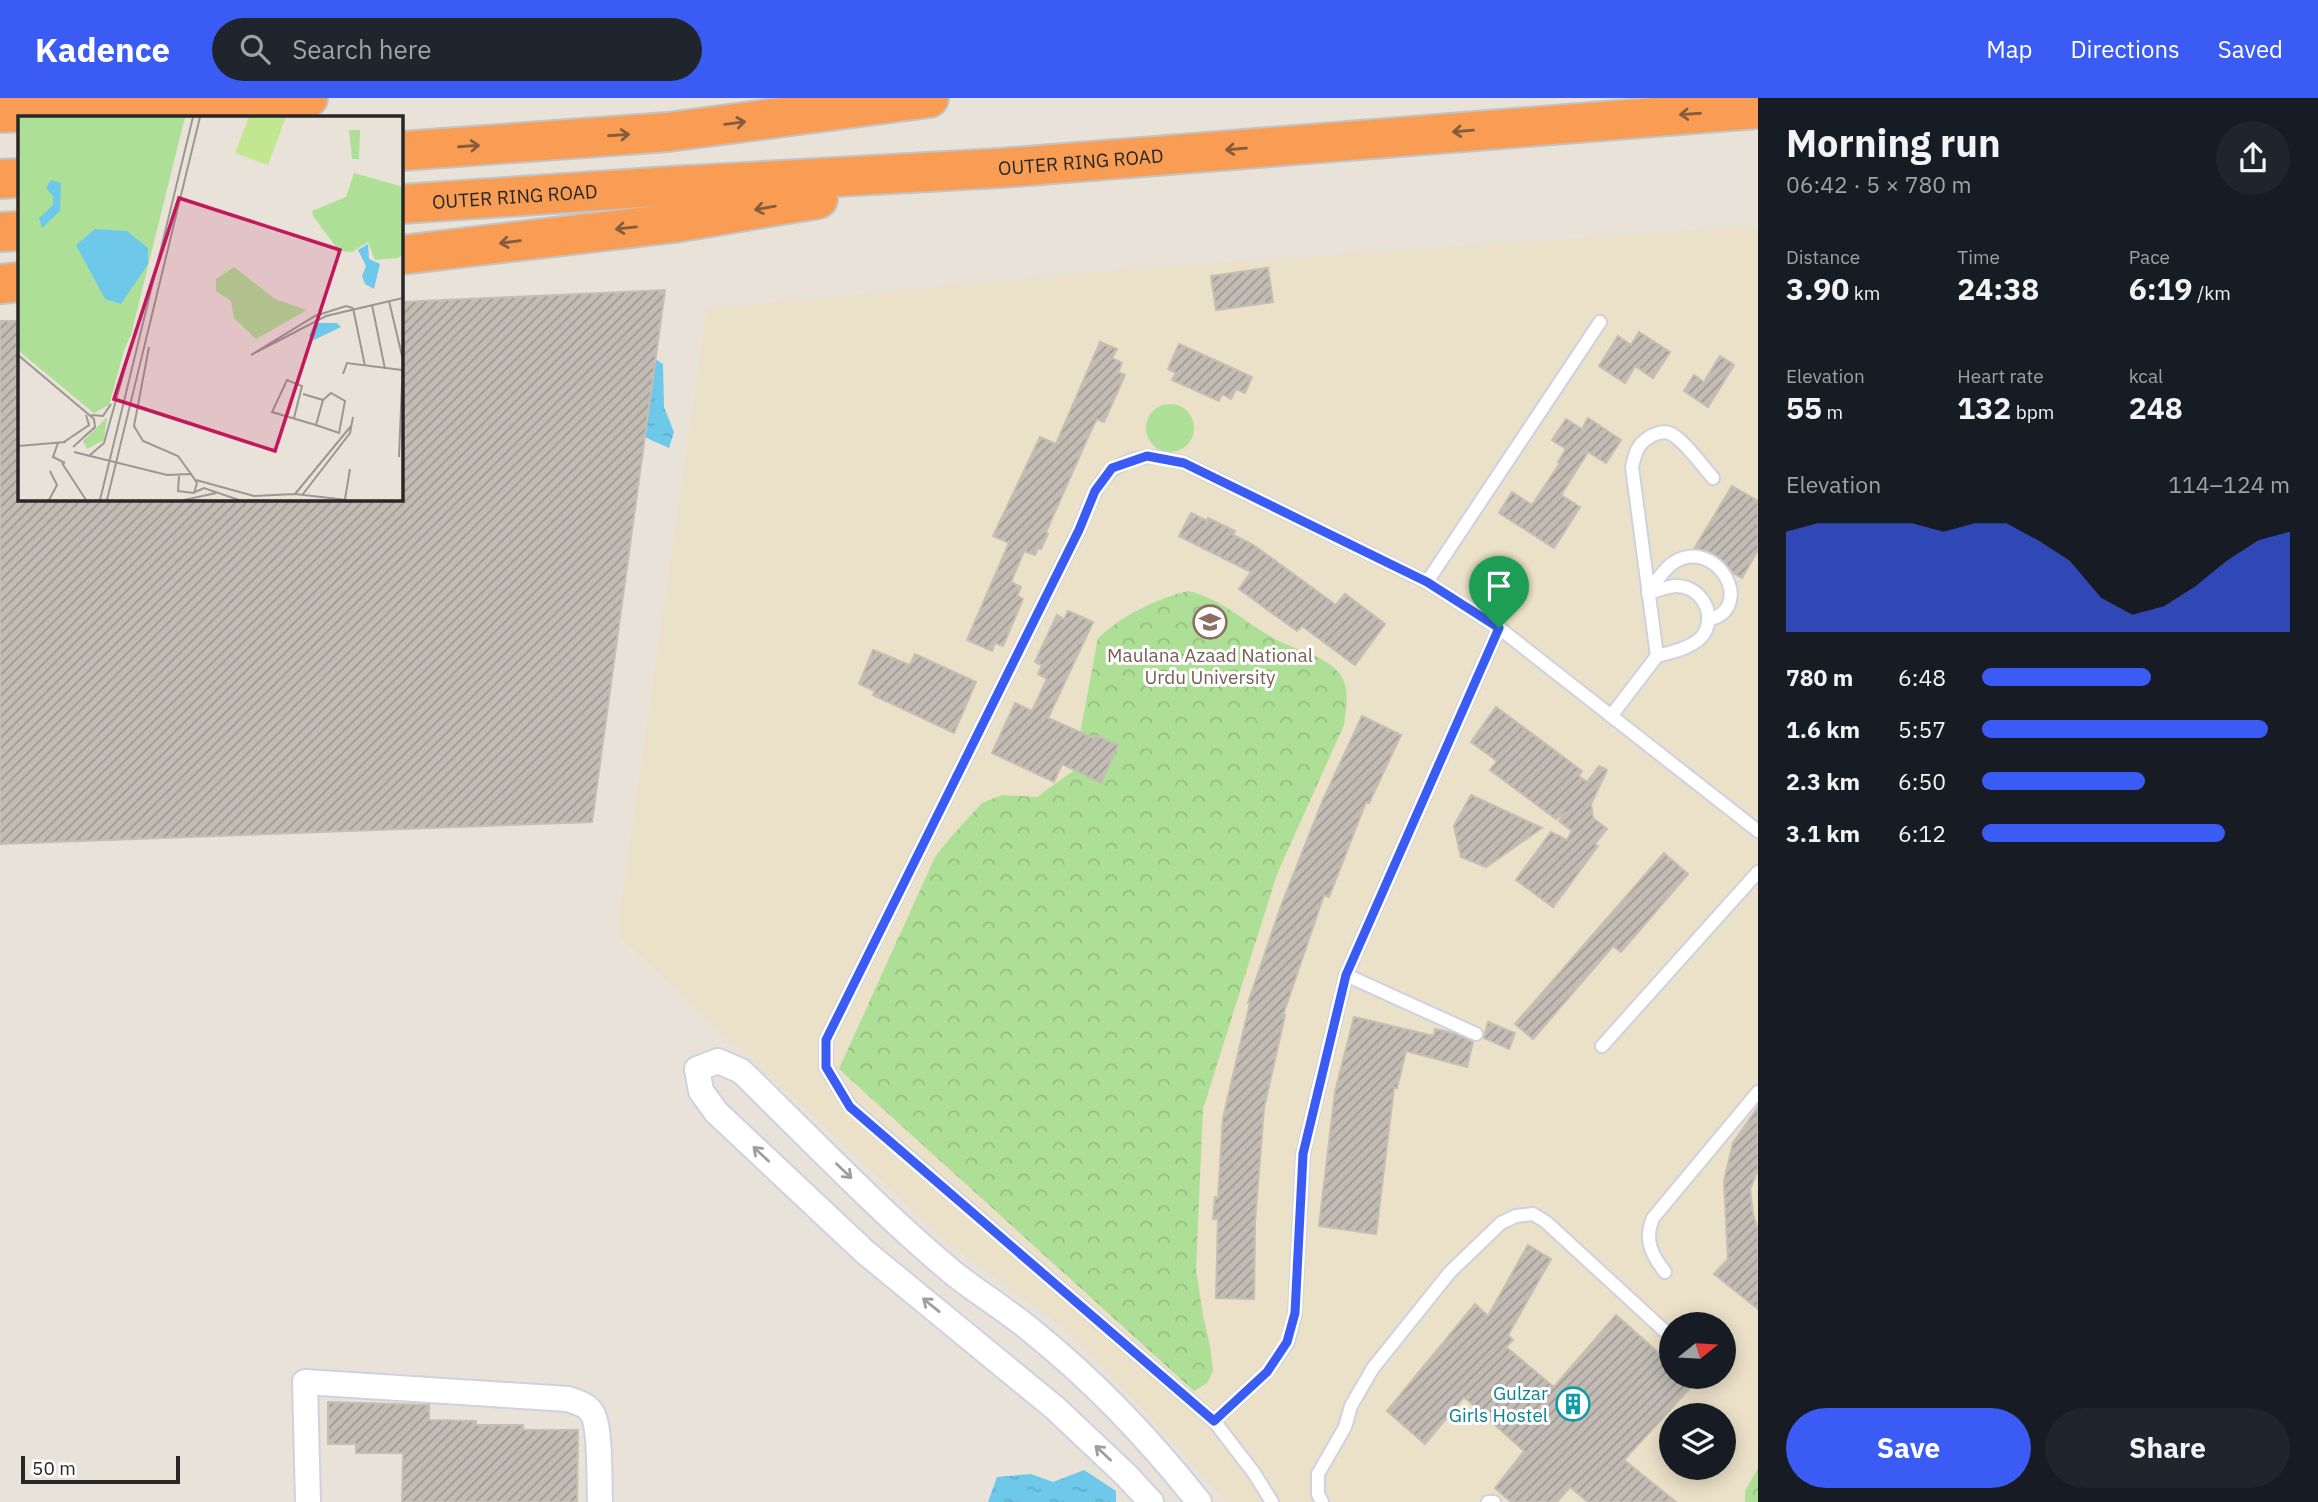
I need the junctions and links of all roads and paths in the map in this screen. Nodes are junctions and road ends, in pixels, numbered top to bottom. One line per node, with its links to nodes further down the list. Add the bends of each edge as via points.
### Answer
1 (308, 98): 4 (highway)
2 (929, 98): 5 (highway, one-way to 2, via 668,132)
3 (1758, 109): 6 (highway, OUTER RING ROAD, one-way to 6)
4 (0, 113)
5 (402, 151)
6 (1002, 168): 9 (highway, OUTER RING ROAD); 12 (highway, one-way to 12, via 674,223)
7 (18, 178): 8 (highway)
8 (0, 179)
9 (402, 204)
10 (18, 231): 11 (highway)
11 (0, 232)
12 (402, 255)
13 (18, 282): 14 (highway)
14 (0, 284)
15 (1600, 322): 17 (lane)
16 (1713, 478): 18 (lane, via 1669,433 1656,433 1635,451 1632,467)
17 (1427, 582): 20 (lane); 31 (lane, via 1184,463 1147,456 1112,468 1095,491 826,1040 826,1067 850,1107)
18 (1648, 593): 19 (lane, via 1676,586 1694,590 1706,603); 19 (lane, via 1673,563 1700,556 1726,570 1736,589 1730,612); 21 (lane)
19 (1709, 620): 21 (lane, via 1704,634 1690,644)
20 (1499, 628): 22 (lane); 25 (lane)
21 (1657, 656): 22 (lane)
22 (1611, 716): 23 (lane)
23 (1758, 831)
24 (1758, 872): 27 (lane)
25 (1346, 975): 26 (lane); 31 (lane, via 1303,1154 1295,1313 1287,1342 1267,1372)
26 (1476, 1034)
27 (1602, 1046)
28 (1758, 1092): 29 (lane, via 1653,1218 1649,1245)
29 (1665, 1272)
30 (1659, 1326): 37 (lane, via 1546,1222 1532,1214 1501,1223 1450,1272 1364,1381 1318,1474)
31 (1214, 1421): 36 (lane)
32 (308, 1502): 33 (street, via 304,1382 568,1399 584,1405 596,1424)
33 (600, 1502)
34 (1151, 1502): 35 (street, one-way to 35, via 1055,1408 865,1252 716,1112 701,1091 697,1069 718,1061 741,1071 892,1219 1090,1380)
35 (1199, 1502)
36 (1272, 1502)
37 (1322, 1502)
38 (1488, 1502): 39 (lane)
39 (1494, 1502)

